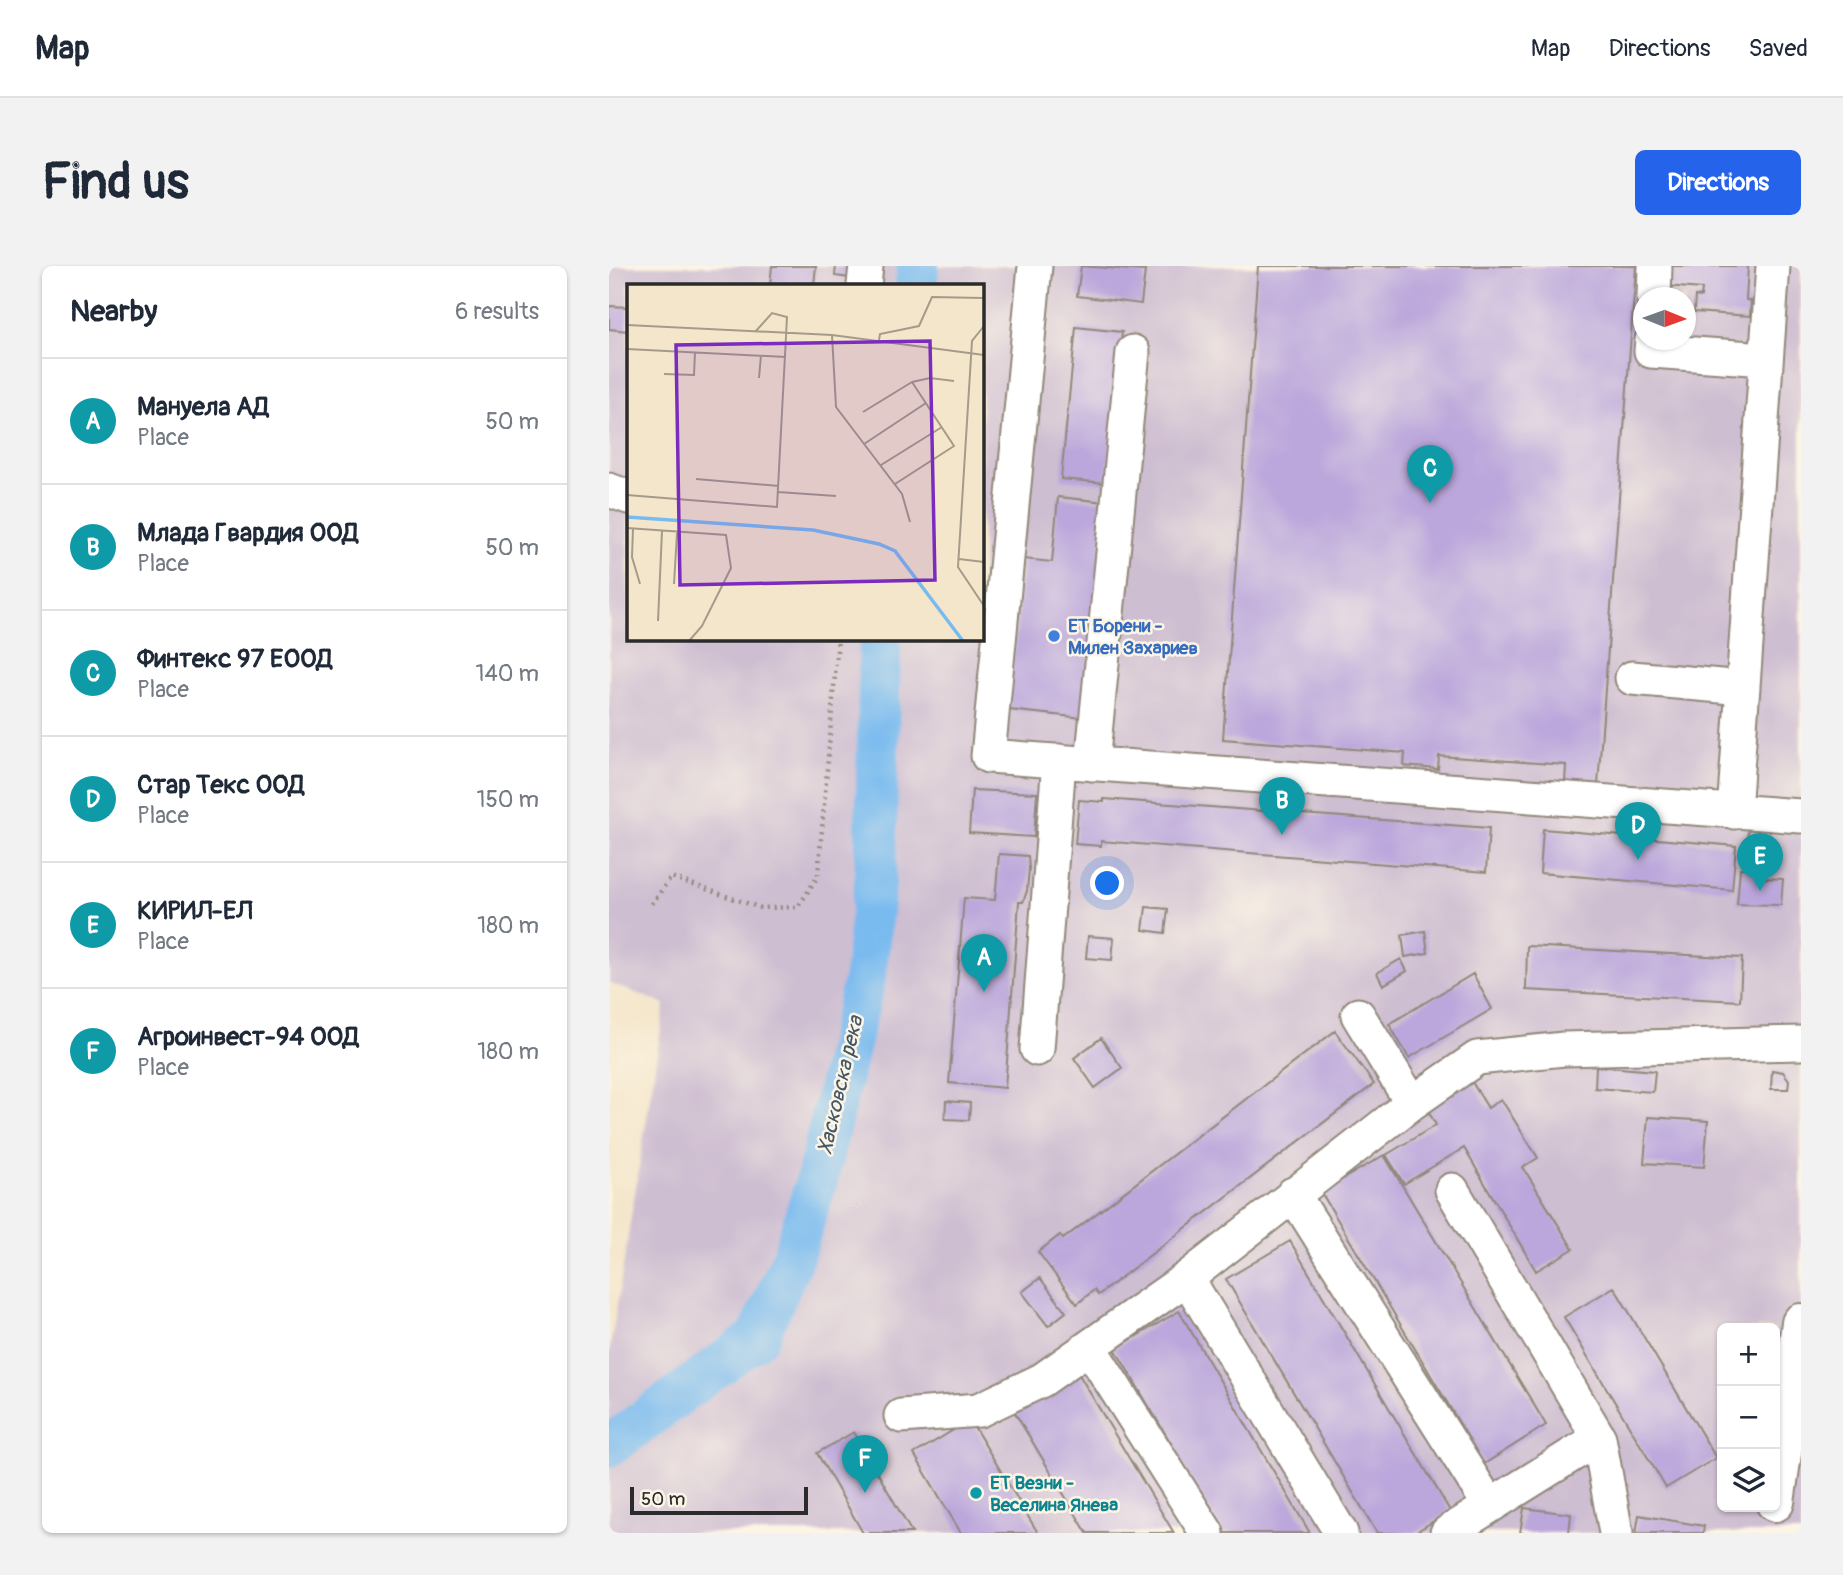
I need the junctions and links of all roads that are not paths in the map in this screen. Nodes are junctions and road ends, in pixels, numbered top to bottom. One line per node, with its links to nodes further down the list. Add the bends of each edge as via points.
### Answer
1 (866, 266): 5 (street)
2 (1035, 266): 14 (street, via 988,756)
3 (1655, 266): 6 (street)
4 (1773, 266): 9 (street)
5 (864, 284)
6 (1654, 287)
7 (1651, 350): 9 (street)
8 (1133, 352): 15 (street)
9 (1766, 359): 13 (street)
10 (609, 490): 11 (street)
11 (627, 498)
12 (1632, 678): 13 (street)
13 (1743, 688): 16 (street)
14 (1059, 761): 15 (street); 20 (street)
15 (1092, 764): 16 (street)
16 (1734, 812): 17 (street)
17 (1801, 817)
18 (1358, 1015): 21 (street)
19 (1801, 1043): 21 (street, via 1564,1049 1478,1058)
20 (1037, 1049)
21 (1412, 1103): 23 (street)
22 (1452, 1190): 28 (street)
23 (1293, 1194): 24 (street); 30 (street)
24 (1187, 1278): 26 (street); 33 (street)
25 (1801, 1324): 29 (main road)
26 (1089, 1347): 27 (street, via 1042,1380 979,1410); 32 (street)
27 (901, 1416)
28 (1599, 1438): 30 (street); 35 (street)
29 (1780, 1465)
30 (1490, 1506): 34 (street)
31 (1773, 1512): 36 (main road)
32 (1207, 1533)
33 (1341, 1533)
34 (1447, 1533)
35 (1616, 1533)
36 (1770, 1533)

